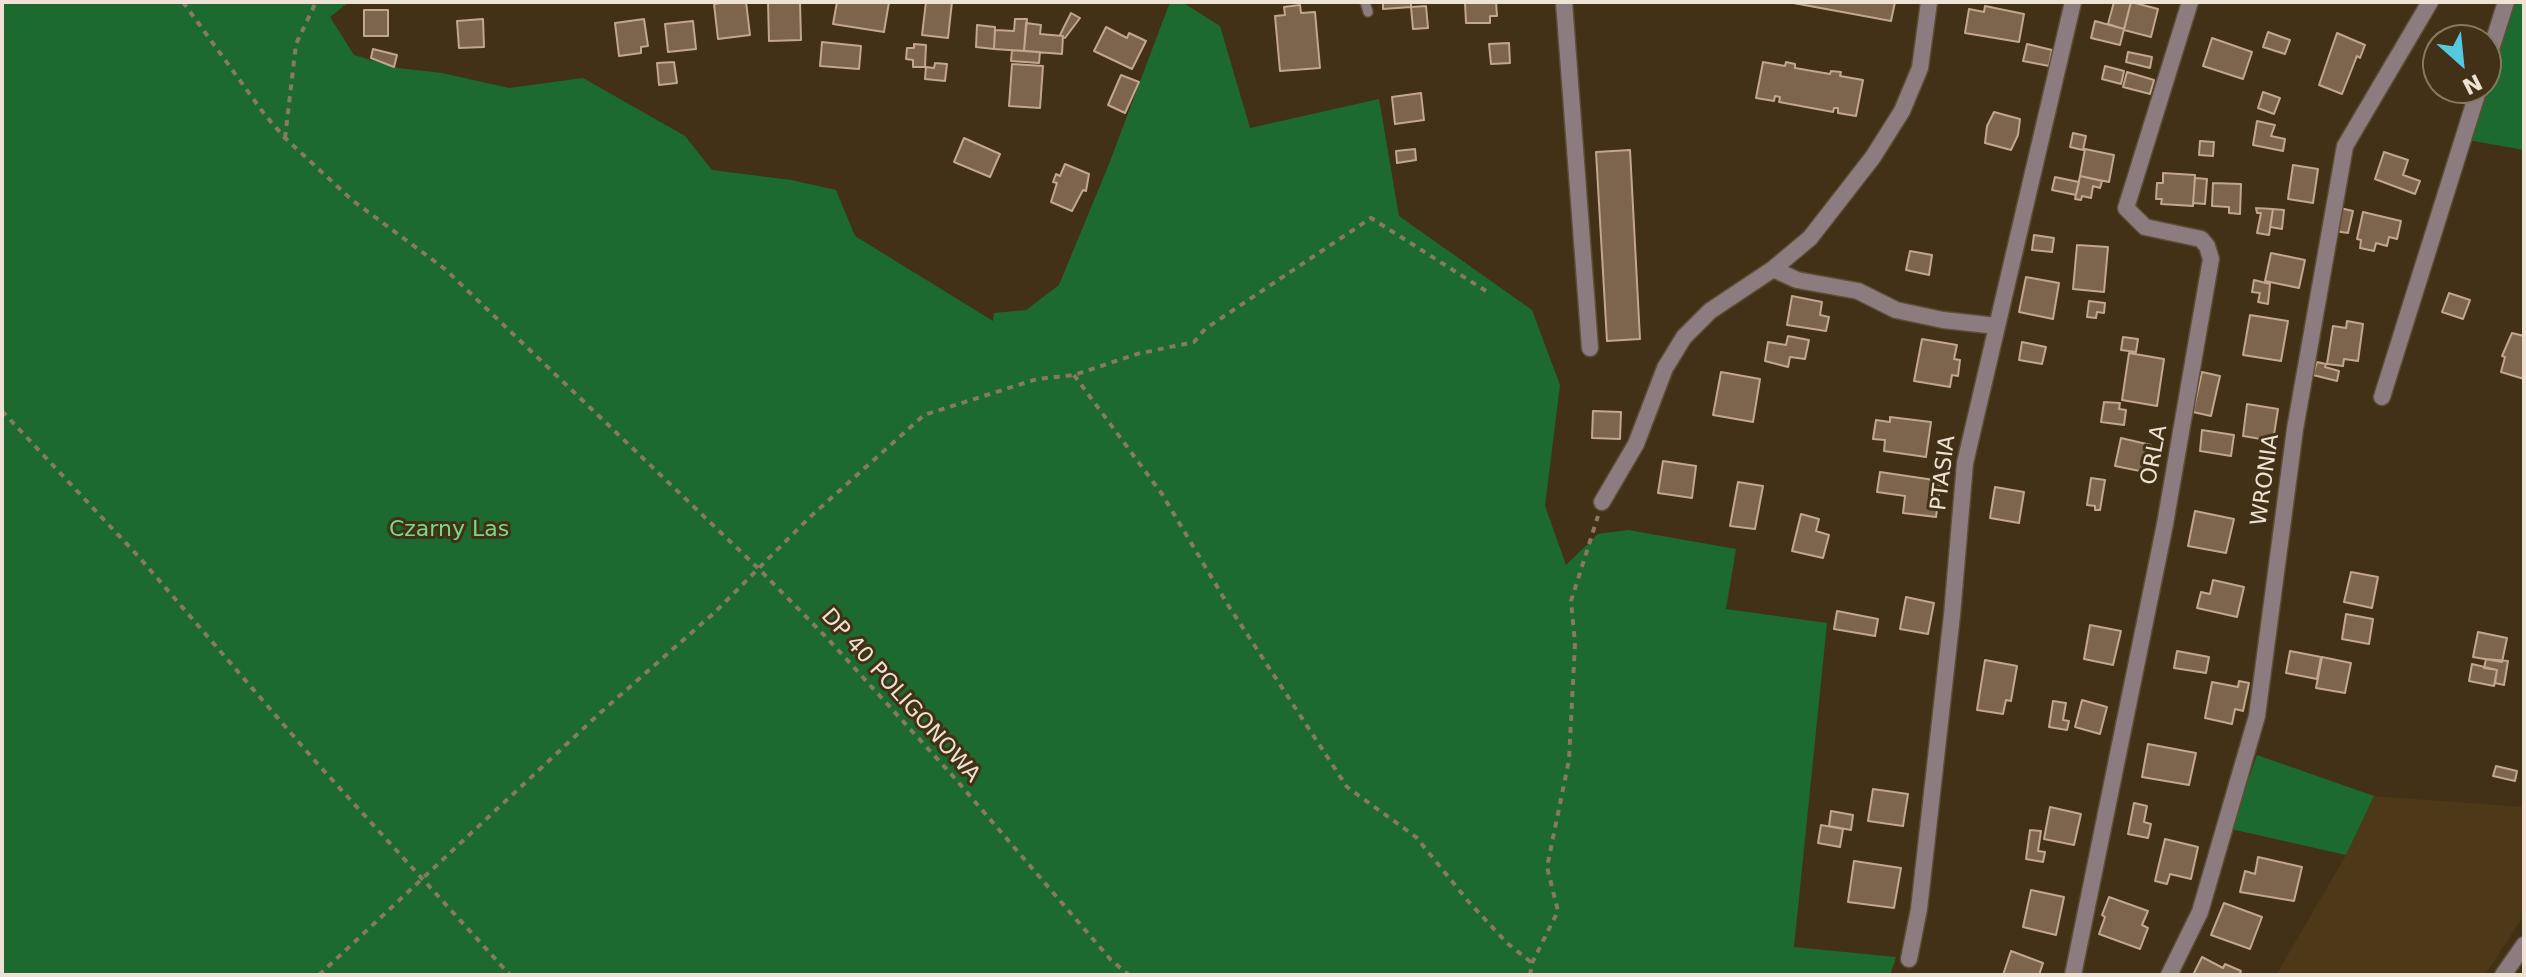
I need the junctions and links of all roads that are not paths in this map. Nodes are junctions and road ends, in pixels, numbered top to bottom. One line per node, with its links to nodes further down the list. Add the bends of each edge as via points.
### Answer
1 (1564, 2): 11 (street)
2 (1929, 2): 9 (street, via 1920,68 1902,111 1822,225)
3 (2073, 2): 10 (street, PTASIA)
4 (2190, 2): 16 (street, ORLA, via 2126,208 2145,227 2201,239 2211,259 2162,539)
5 (2430, 2): 17 (street, WRONIA, via 2345,146 2295,429 2257,716 2200,912)
6 (2506, 2): 7 (street)
7 (2499, 24)
8 (2474, 104): 12 (street)
9 (1773, 269): 10 (street, via 1797,280 1858,291 1896,310); 13 (street, via 1684,337 1665,368 1636,444)
10 (1997, 326): 15 (street, PTASIA, via 1965,463 1919,909)
11 (1590, 348)
12 (2382, 397)
13 (1602, 502)
14 (2524, 945): 18 (street)
15 (1909, 959)
16 (2073, 975)
17 (2169, 975)
18 (2503, 975)

